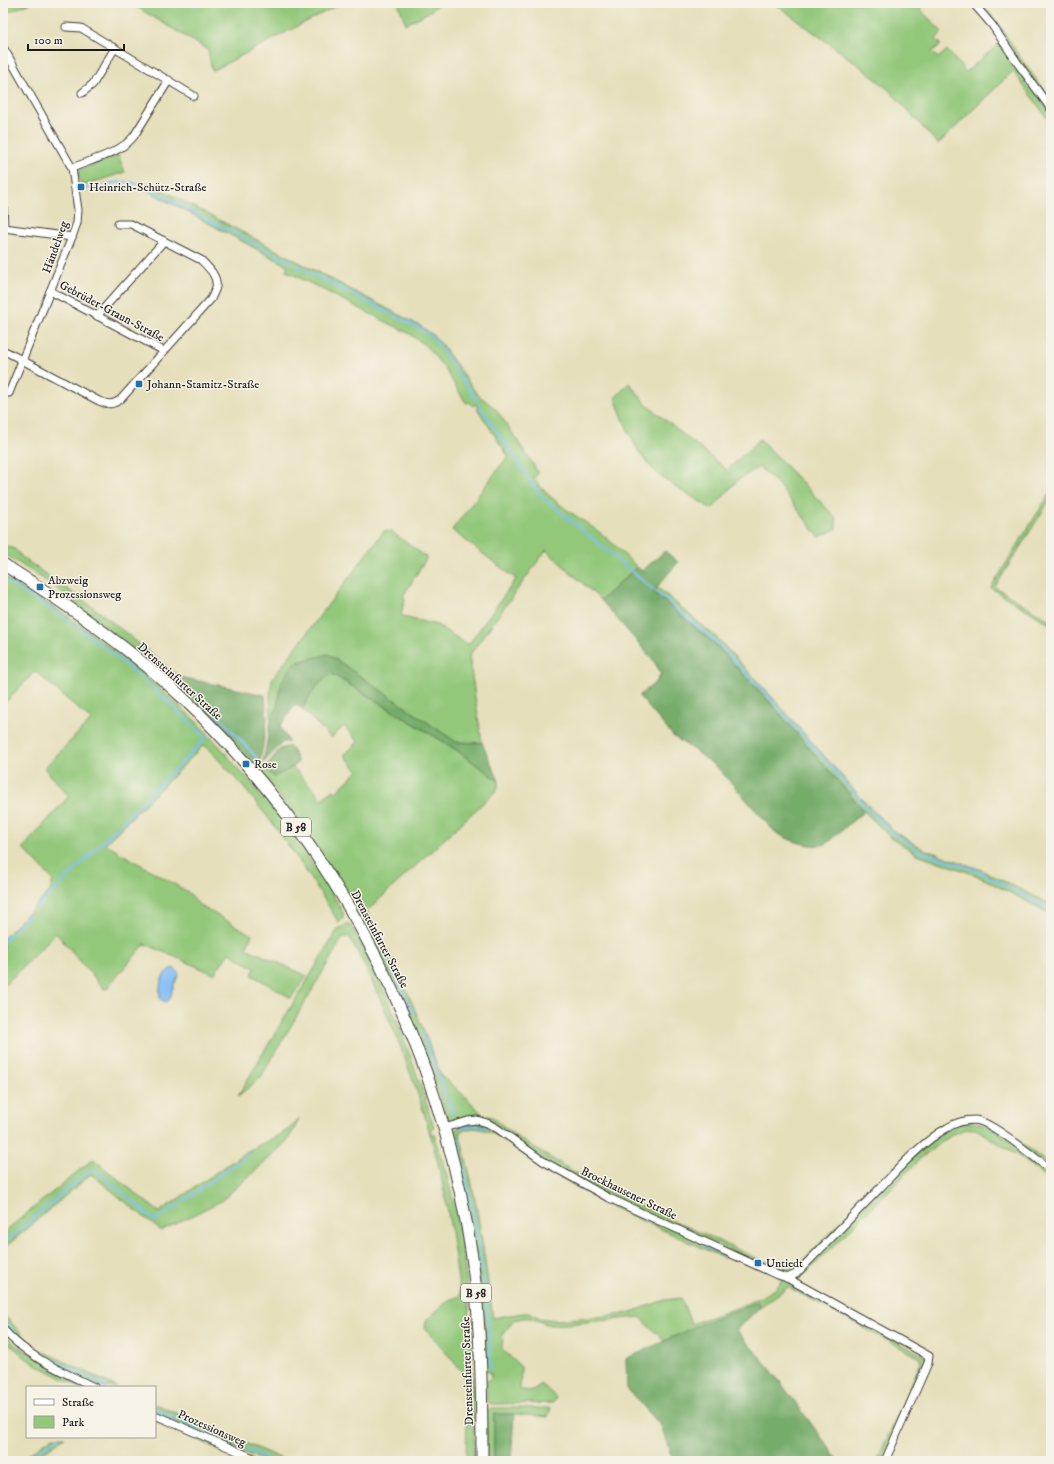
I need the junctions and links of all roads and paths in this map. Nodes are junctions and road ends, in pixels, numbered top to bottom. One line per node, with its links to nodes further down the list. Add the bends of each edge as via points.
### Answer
1 (973, 3): 8 (street, via 992,25)
2 (66, 27): 4 (street, via 81,28)
3 (3, 47): 9 (street, Händelweg)
4 (115, 48): 5 (street); 6 (street, via 93,84)
5 (169, 80): 7 (street); 9 (street, via 131,140 118,149)
6 (82, 93)
7 (194, 96)
8 (1051, 109)
9 (72, 168): 13 (street, Händelweg, via 78,210)
10 (3, 203): 12 (street)
11 (118, 224): 14 (street, via 131,224)
12 (3, 229): 13 (street)
13 (72, 237): 15 (street, Händelweg)
14 (164, 241): 16 (street); 18 (street, via 201,260 215,276 216,286 211,299)
15 (50, 291): 16 (street, Gebrüder-Graun-Straße); 19 (street, Händelweg)
16 (97, 316): 18 (street, Gebrüder-Graun-Straße)
17 (3, 350): 19 (street)
18 (164, 351): 19 (street, via 121,400 107,405)
19 (22, 360): 20 (street, Händelweg)
20 (8, 392)
21 (3, 564): 22 (main road, Drensteinfurter Straße / B 58, via 94,625 149,669 220,735 289,817 340,891 380,964 416,1045)
22 (444, 1128): 24 (street, Brockhausener Straße, via 468,1121 487,1123 543,1161 606,1197); 29 (main road, Drensteinfurter Straße / B 58, via 459,1186 472,1257 481,1375)
23 (1051, 1170): 24 (street, via 988,1125 977,1120 962,1121 946,1128 903,1164 796,1274)
24 (787, 1278): 30 (street, Brockhausener Straße, via 929,1356)
25 (3, 1329): 26 (street, via 32,1355)
26 (92, 1386)
27 (156, 1415): 28 (street, Prozessionsweg)
28 (260, 1461)
29 (482, 1461)
30 (885, 1461)

